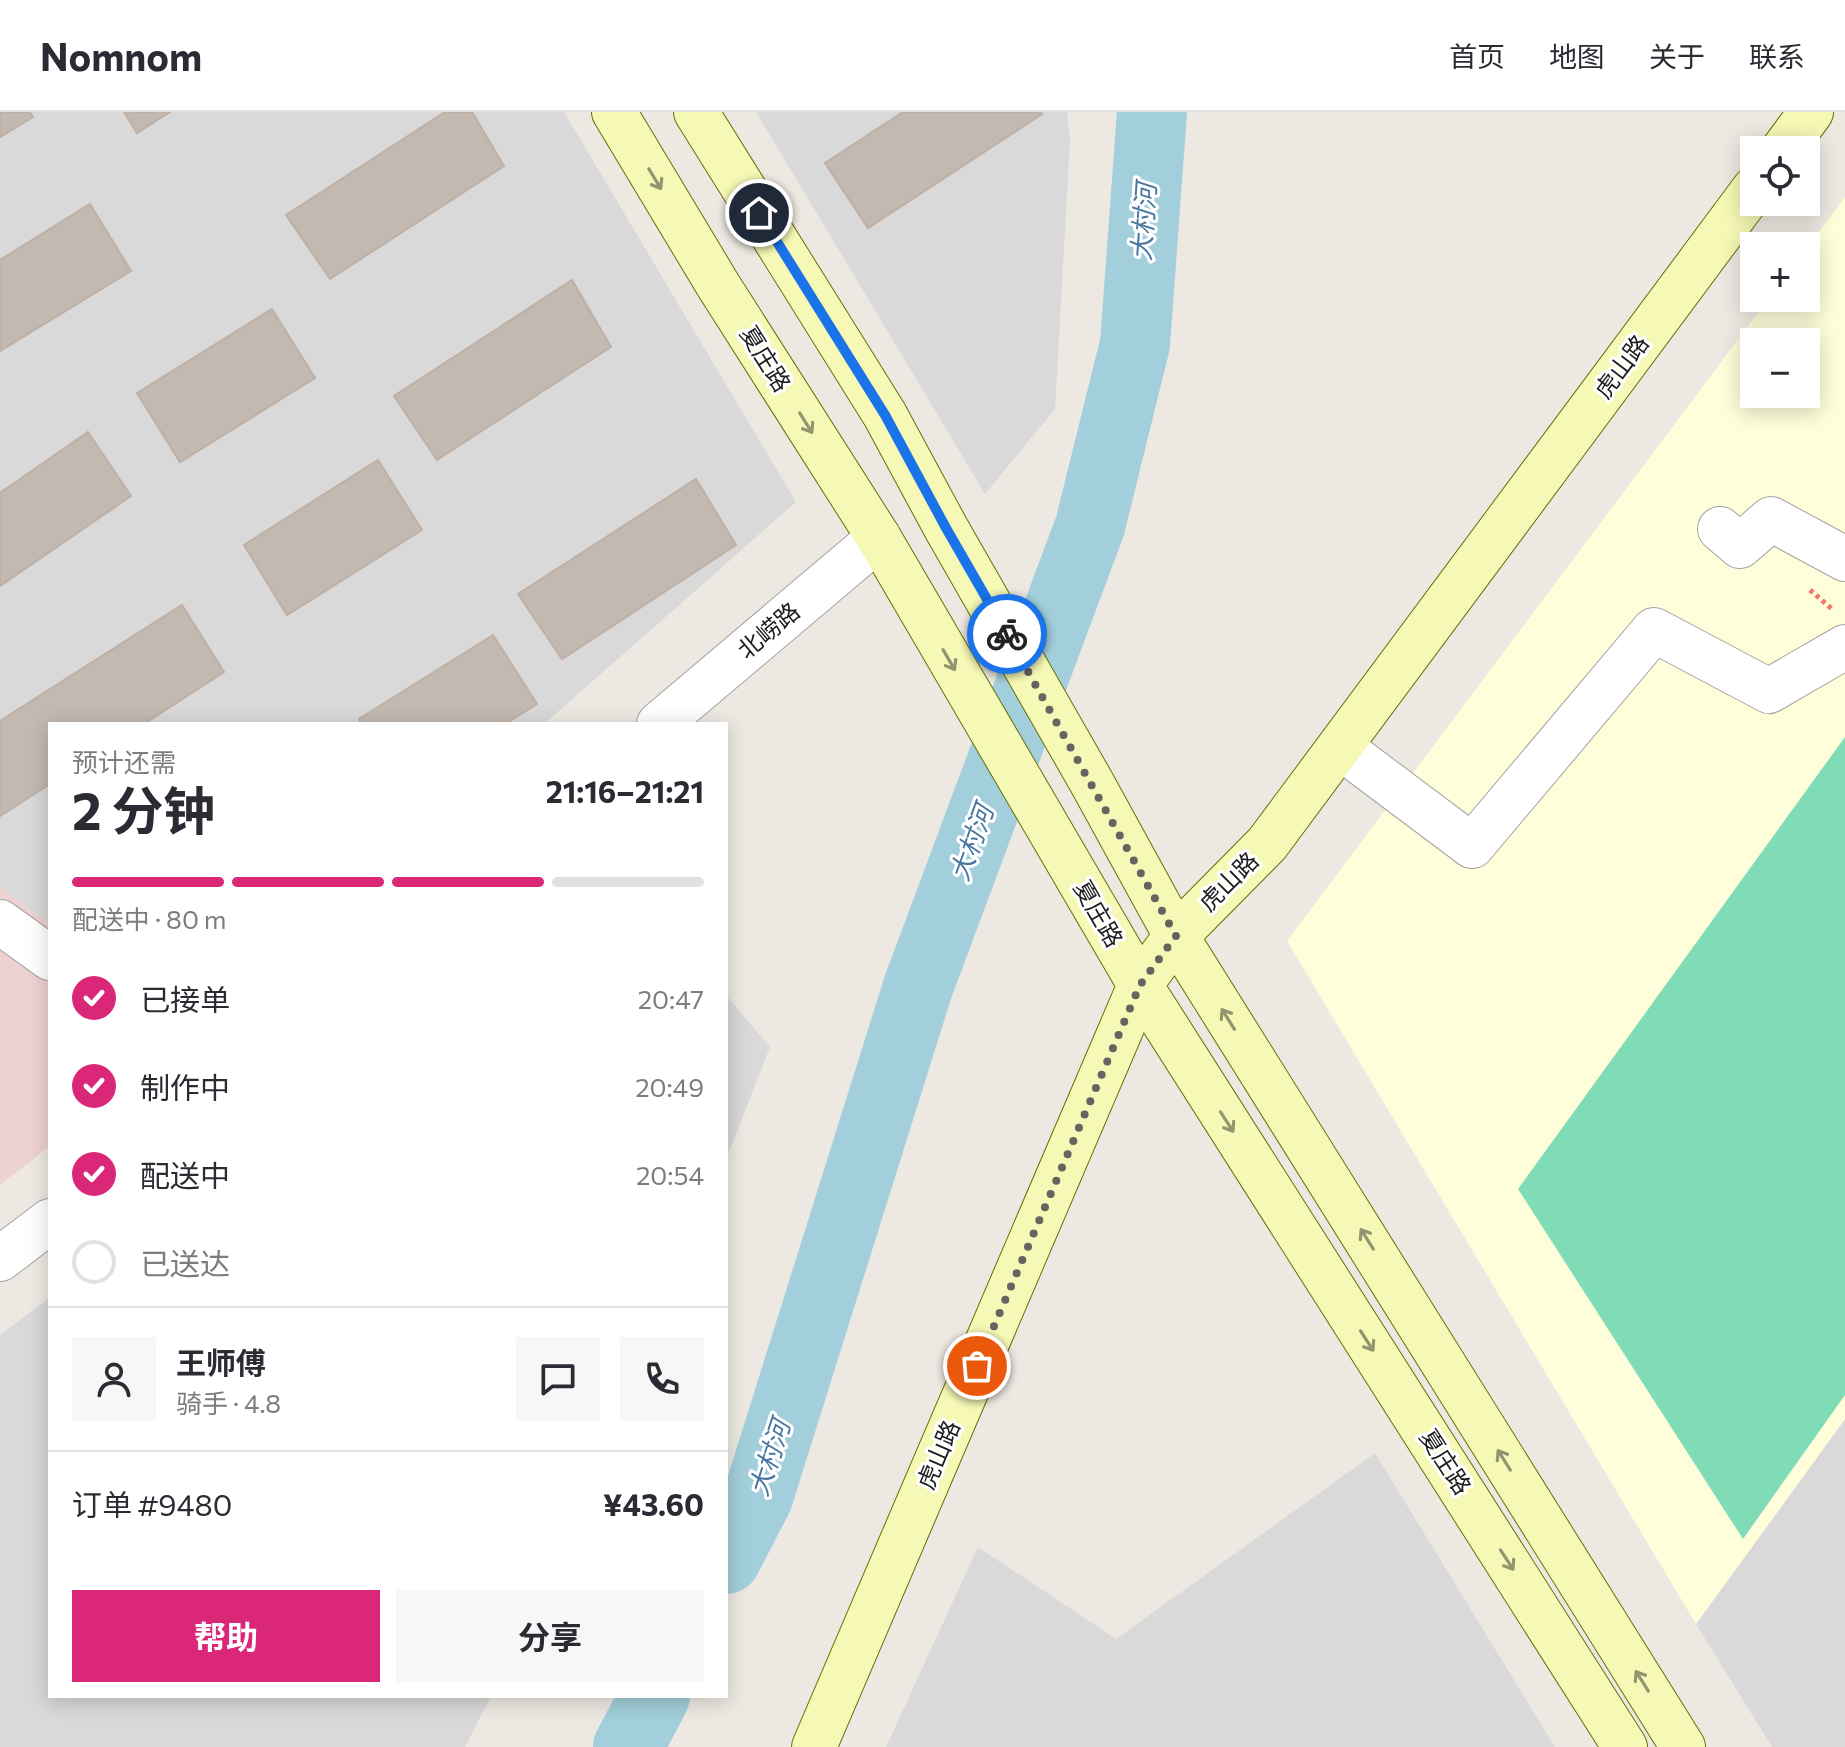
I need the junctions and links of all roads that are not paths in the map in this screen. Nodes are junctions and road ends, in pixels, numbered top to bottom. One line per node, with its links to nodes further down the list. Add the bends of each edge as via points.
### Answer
1 (614, 112): 7 (main road, 夏庄路, one-way to 7)
2 (696, 112): 13 (main road, via 885,415)
3 (1811, 112): 4 (main road)
4 (1793, 136)
5 (1740, 208): 11 (main road, 虎山路)
6 (1720, 529): 8 (street, via 1740,546 1771,519)
7 (879, 538): 10 (street, 北崂路); 15 (main road, 夏庄路, one-way to 15)
8 (1845, 559)
9 (1845, 647): 11 (street, via 1769,691 1654,630 1472,846)
10 (661, 722)
11 (1340, 747): 13 (main road, 虎山路, via 1267,844)
12 (0, 922): 14 (street)
13 (1176, 936): 15 (main road, 虎山路); 20 (main road, one-way to 13)
14 (48, 957)
15 (1140, 985): 18 (main road, 虎山路); 19 (main road, 夏庄路, one-way to 19)
16 (48, 1223): 17 (street)
17 (0, 1259)
18 (814, 1747)
19 (1625, 1747)
20 (1683, 1747)

